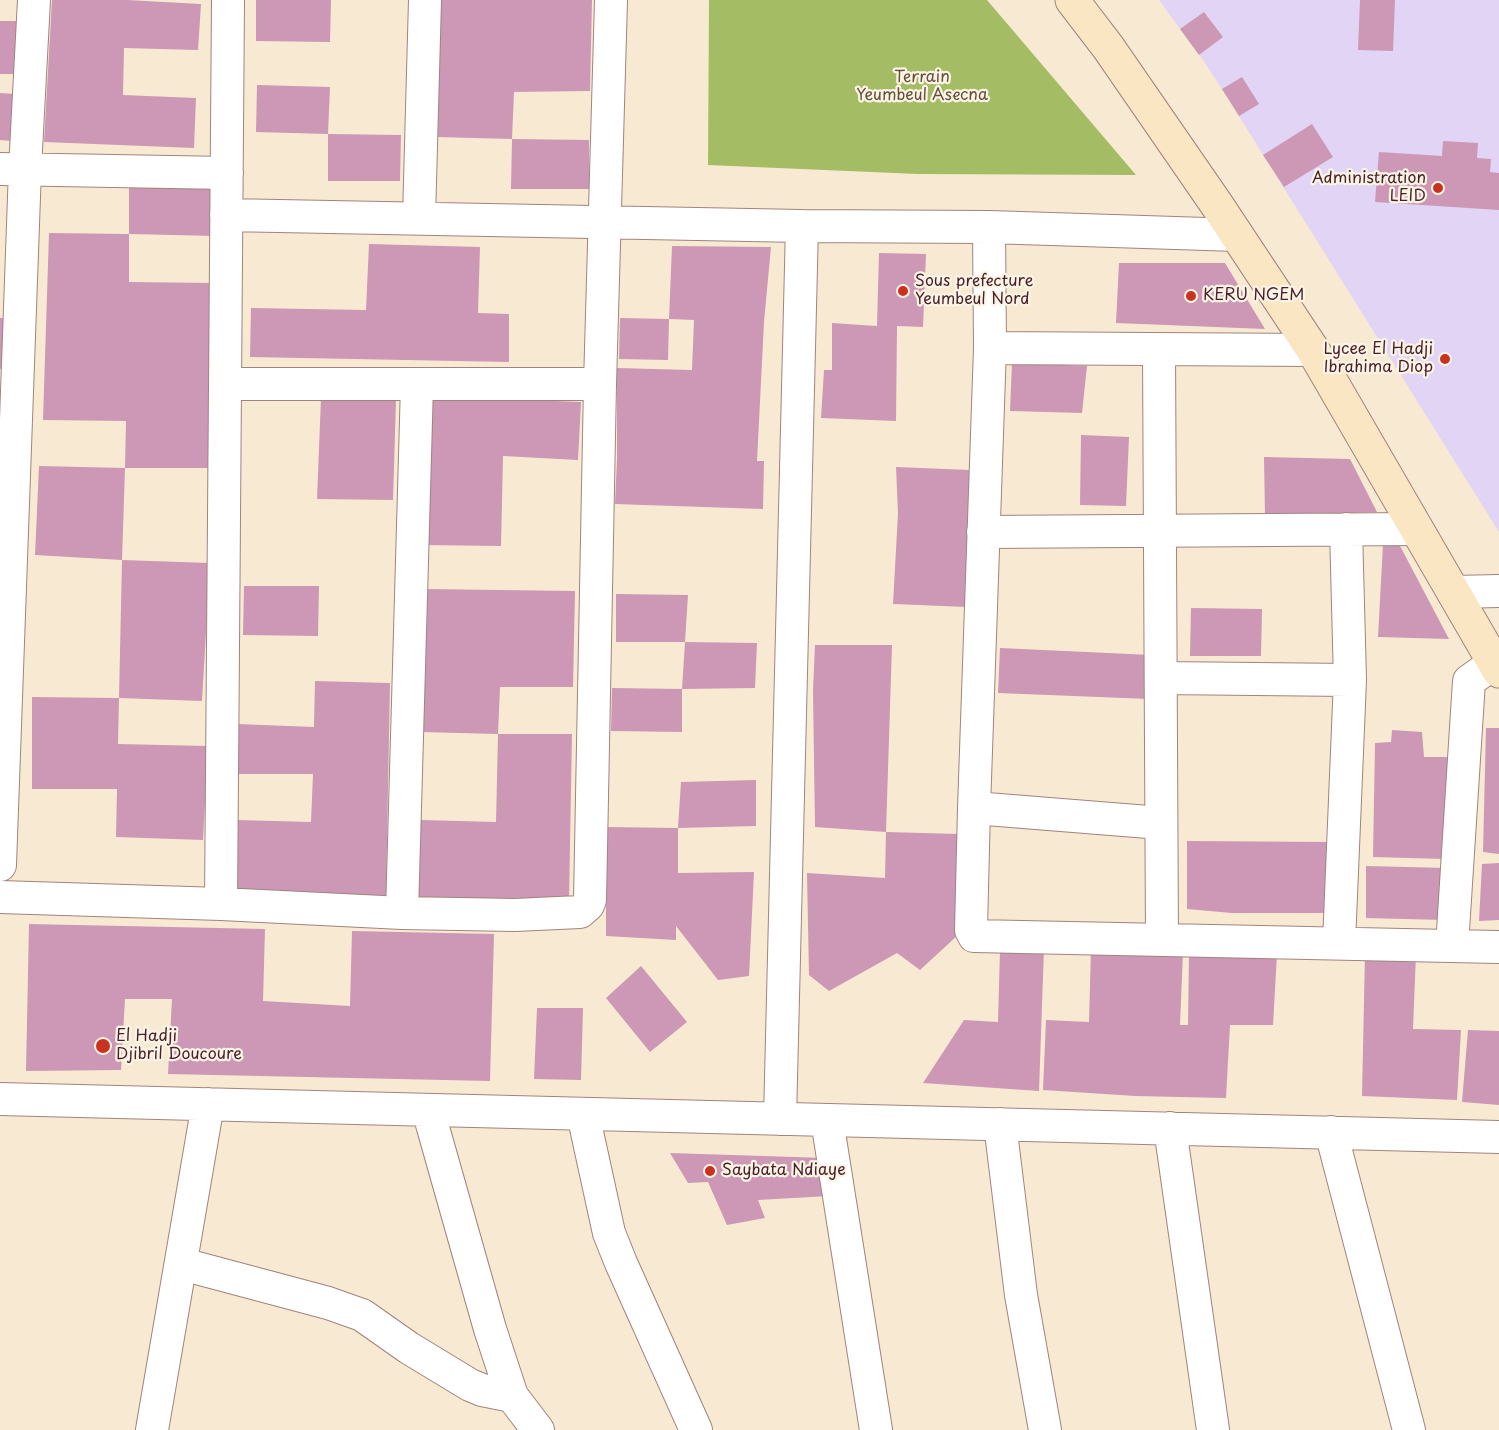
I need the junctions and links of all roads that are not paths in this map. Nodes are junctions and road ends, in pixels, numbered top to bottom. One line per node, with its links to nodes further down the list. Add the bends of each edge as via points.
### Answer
1 (34, 0): 6 (street)
2 (228, 0): 7 (street)
3 (425, 0): 9 (street)
4 (611, 0): 10 (street)
5 (1072, 0): 13 (main road)
6 (13, 169): 7 (street); 14 (street)
7 (227, 173): 8 (street)
8 (226, 215): 9 (street); 18 (street)
9 (419, 218): 10 (street)
10 (604, 222): 11 (street); 19 (street)
11 (802, 226): 12 (street); 44 (street)
12 (989, 227): 13 (street); 15 (street)
13 (1237, 235): 17 (main road)
14 (10, 301): 32 (street)
15 (990, 348): 16 (street); 24 (street)
16 (1159, 350): 17 (street); 23 (street)
17 (1313, 350): 22 (main road)
18 (225, 384): 20 (street); 34 (street)
19 (600, 384): 20 (street); 35 (street, via 588,905 580,912 515,915)
20 (417, 385): 35 (street)
21 (1346, 529): 22 (street); 23 (street); 29 (street)
22 (1416, 529): 26 (main road)
23 (1160, 530): 24 (street); 28 (street)
24 (983, 532): 30 (street)
25 (1499, 591): 26 (street)
26 (1453, 592): 27 (main road)
27 (1496, 667): 38 (street, via 1469,681)
28 (1161, 678): 29 (street); 31 (street)
29 (1350, 680): 37 (street)
30 (974, 808): 31 (street); 36 (street, via 974,936)
31 (1161, 823): 36 (street)
32 (0, 865)
33 (0, 897): 34 (street)
34 (221, 904): 35 (street)
35 (402, 913)
36 (1162, 939): 37 (street)
37 (1339, 943): 38 (street)
38 (1452, 946): 39 (street)
39 (1499, 947)
40 (0, 1099): 41 (street)
41 (208, 1104): 42 (street); 50 (street)
42 (428, 1110): 43 (street); 51 (street, via 490,1329)
43 (583, 1114): 44 (street); 53 (street, via 609,1233)
44 (780, 1119): 45 (street)
45 (827, 1119): 46 (street); 54 (street)
46 (1000, 1124): 47 (street); 55 (street, via 1021,1295)
47 (1170, 1128): 48 (street); 56 (street)
48 (1331, 1132): 49 (street); 57 (street)
49 (1497, 1145)
50 (182, 1264): 51 (street, via 362,1315); 52 (street)
51 (523, 1418)
52 (152, 1430)
53 (696, 1430)
54 (876, 1430)
55 (1045, 1430)
56 (1213, 1430)
57 (1409, 1430)

